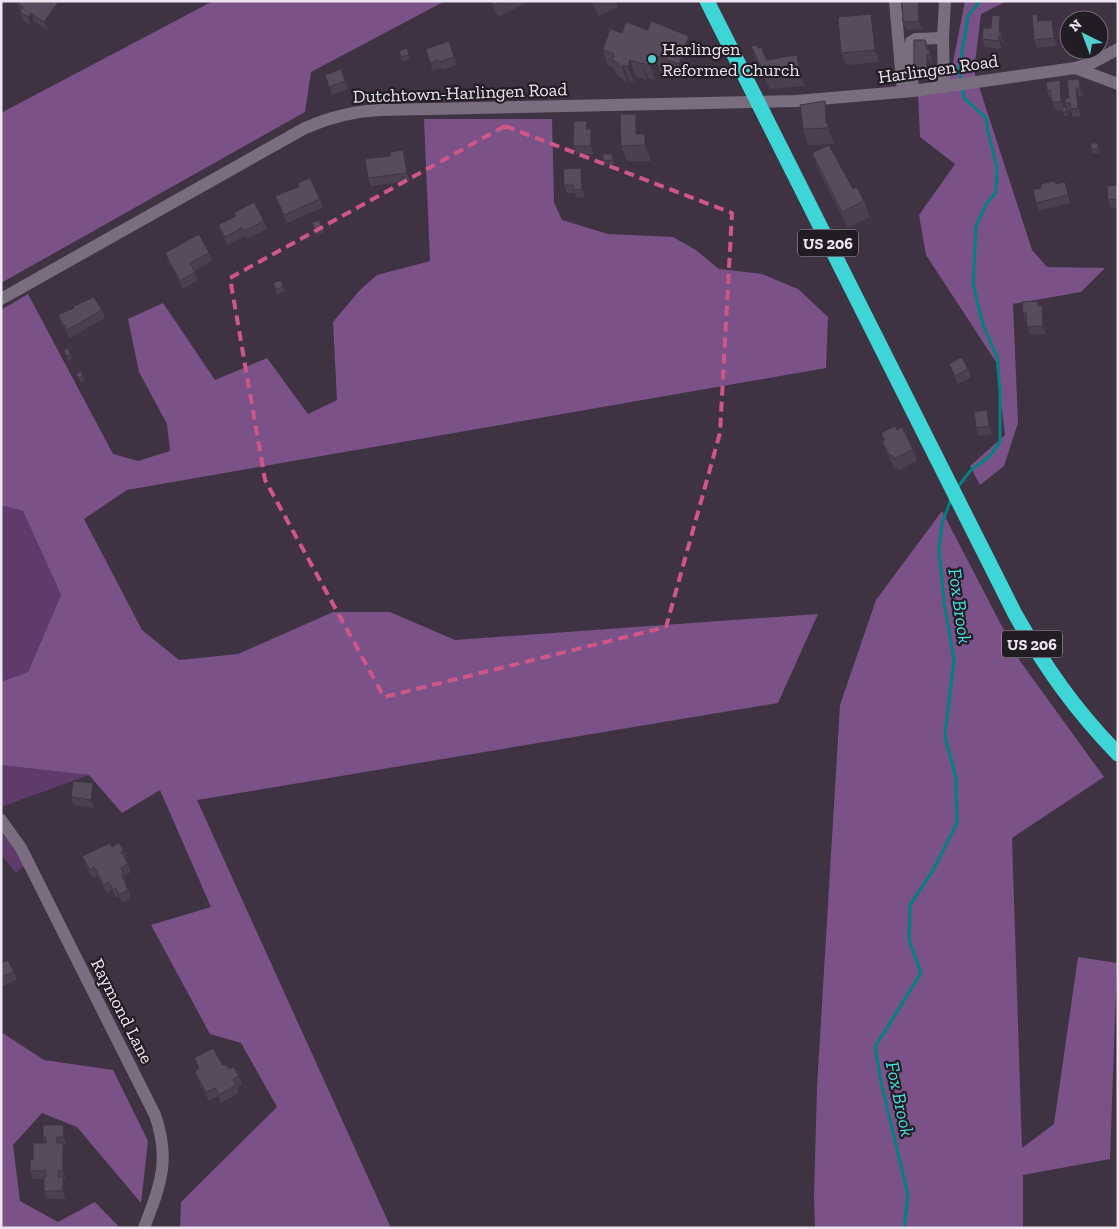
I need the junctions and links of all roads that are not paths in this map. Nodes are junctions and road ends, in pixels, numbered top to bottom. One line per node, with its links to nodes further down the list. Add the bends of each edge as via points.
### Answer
1 (707, 1): 10 (highway, US 206)
2 (945, 1): 4 (street)
3 (895, 2): 9 (street)
4 (943, 38): 8 (street); 9 (street, via 911,42)
5 (1118, 49): 6 (street, Harlingen Road)
6 (1075, 68): 7 (street); 8 (street, Harlingen Road)
7 (1118, 84)
8 (947, 87): 9 (street, Harlingen Road)
9 (908, 92): 10 (street, Harlingen Road)
10 (757, 103): 11 (street, Dutchtown-Harlingen Road, via 381,110 336,116 305,128); 12 (highway, US 206, via 1015,614 1077,709)
11 (1, 299)
12 (1118, 754)
13 (1, 820): 14 (street, Raymond Lane, via 21,848 155,1115 162,1137 163,1167)
14 (144, 1228)

